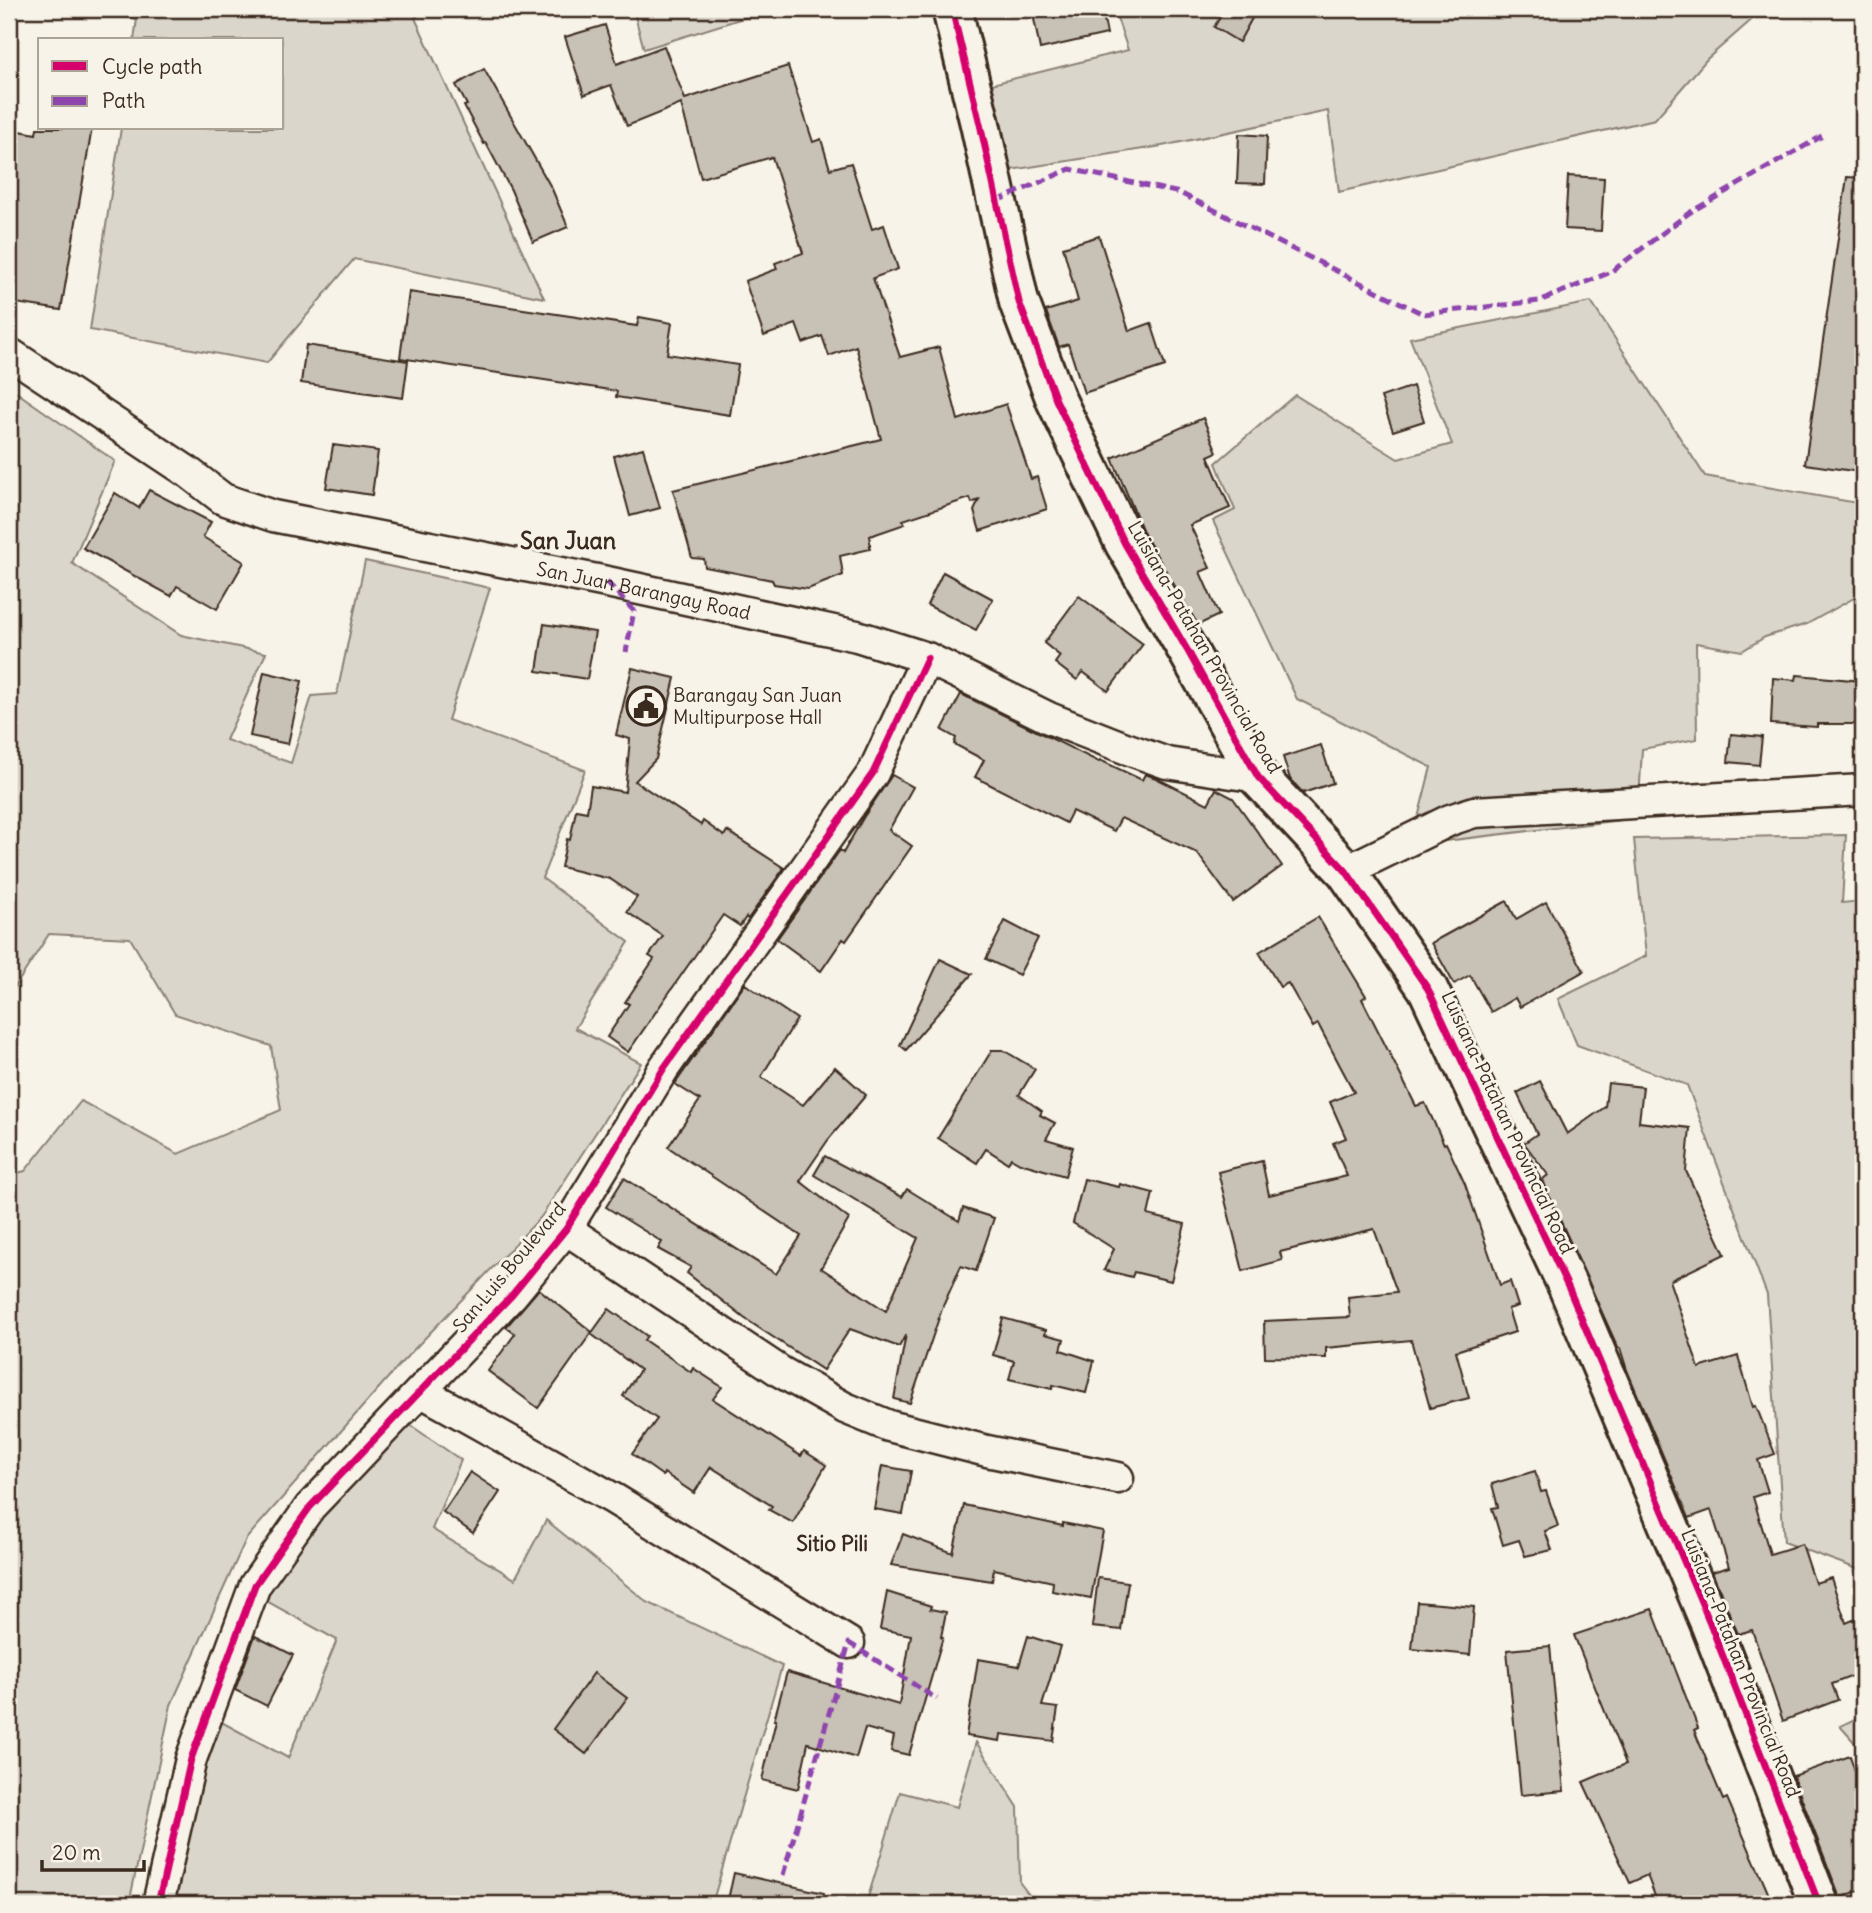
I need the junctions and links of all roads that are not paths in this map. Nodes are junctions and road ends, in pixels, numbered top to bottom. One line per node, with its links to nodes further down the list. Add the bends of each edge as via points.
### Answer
1 (952, 9): 4 (street, Luisiana-Patahan Provincial Road, via 1019,302 1056,400 1125,544)
2 (9, 353): 3 (street, San Juan Barangay Road, via 223,499 273,516 857,636)
3 (927, 658): 4 (street, San Juan Barangay Road, via 1049,718 1125,748 1167,763); 7 (street, San Luis Boulevard, via 873,773 664,1068)
4 (1258, 777): 6 (street, Luisiana-Patahan Provincial Road)
5 (1863, 790): 6 (street, via 1474,812)
6 (1346, 871): 12 (street, Luisiana-Patahan Provincial Road, via 1428,989 1569,1289 1710,1623)
7 (566, 1229): 8 (street, San Luis Boulevard); 9 (street, via 781,1372 845,1408 889,1426)
8 (422, 1392): 10 (street, via 614,1499); 11 (street, San Luis Boulevard, via 310,1507 256,1585 191,1759)
9 (1118, 1478)
10 (849, 1643)
11 (158, 1904)
12 (1819, 1904)

